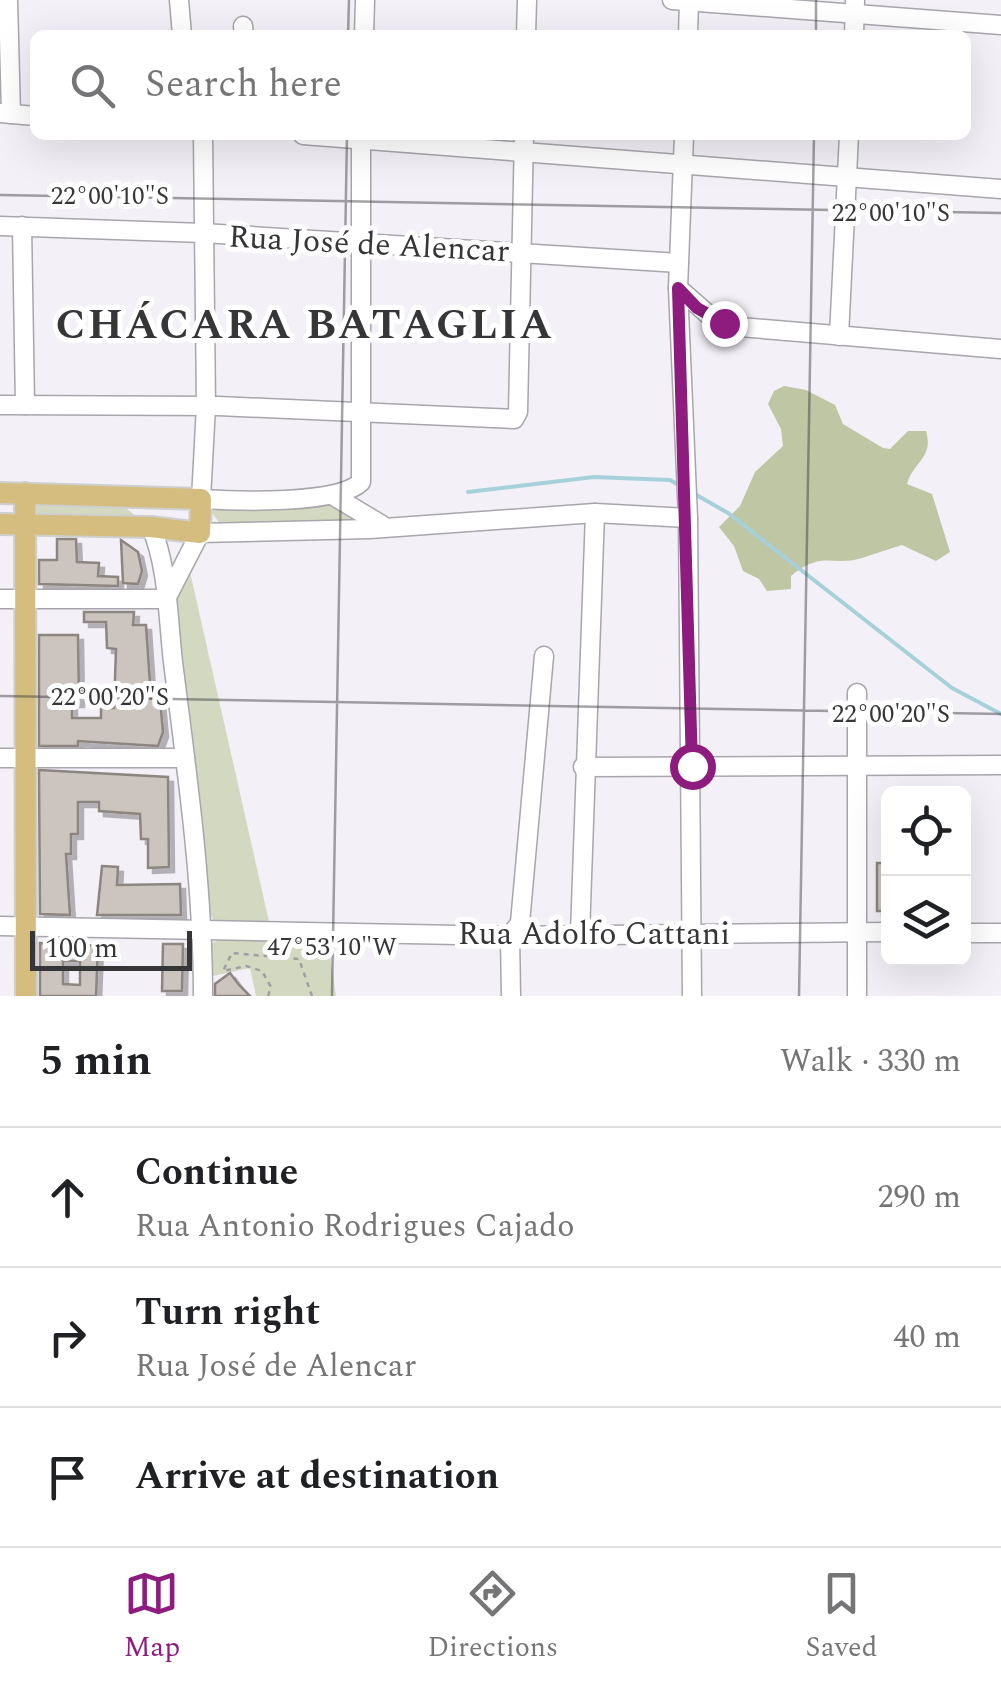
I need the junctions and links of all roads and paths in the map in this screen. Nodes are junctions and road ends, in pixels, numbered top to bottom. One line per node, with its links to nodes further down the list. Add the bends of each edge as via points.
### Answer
1 (8, 0): 12 (street)
2 (178, 0): 8 (street)
3 (365, 0): 9 (street)
4 (528, 0): 10 (street)
5 (684, 0): 6 (street); 11 (street)
6 (855, 7): 7 (street)
7 (1001, 26)
8 (181, 30)
9 (364, 30)
10 (526, 30)
11 (687, 30)
12 (6, 113)
13 (203, 140): 24 (street)
14 (361, 140): 25 (street)
15 (458, 140): 18 (street)
16 (684, 140): 19 (street)
17 (849, 140): 20 (street)
18 (523, 142): 19 (street); 26 (street)
19 (683, 163): 20 (street); 27 (street)
20 (848, 178): 21 (street); 29 (street)
21 (1001, 189)
22 (0, 226): 23 (street, Rua José de Alencar)
23 (22, 226): 24 (street, Rua José de Alencar); 32 (street)
24 (203, 232): 25 (street, Rua José de Alencar); 33 (street)
25 (361, 242): 26 (street, Rua José de Alencar); 34 (street)
26 (522, 252): 27 (street, Rua José de Alencar); 34 (street, via 514,419)
27 (678, 263): 28 (street)
28 (678, 288): 29 (street, via 724,323); 41 (street)
29 (840, 336): 30 (street)
30 (1001, 349)
31 (0, 405): 32 (street)
32 (25, 405): 33 (street)
33 (206, 406): 34 (street); 39 (street)
34 (363, 414): 38 (street, via 361,482)
35 (0, 493): 36 (main road)
36 (25, 493): 37 (main road); 43 (main road)
37 (126, 495): 39 (main road); 44 (main road)
38 (332, 495): 39 (street); 45 (street)
39 (201, 499): 46 (main road)
40 (595, 513): 41 (street); 45 (street); 58 (street)
41 (688, 514): 56 (street)
42 (0, 524): 43 (main road)
43 (26, 524): 44 (main road); 48 (main road)
44 (151, 526): 46 (main road); 49 (street)
45 (382, 526): 46 (street)
46 (200, 533): 49 (street)
47 (0, 599): 48 (street)
48 (25, 599): 49 (street); 53 (main road)
49 (166, 599): 54 (street)
50 (544, 656): 68 (street, via 520,923)
51 (857, 693): 55 (street)
52 (0, 758): 53 (street)
53 (24, 758): 54 (street); 60 (main road)
54 (185, 758): 61 (street)
55 (856, 764): 56 (street); 57 (street); 63 (street)
56 (692, 766): 58 (street); 62 (street)
57 (1001, 766)
58 (583, 767): 67 (street)
59 (0, 926): 60 (street, Rua Adolfo Cattani)
60 (25, 926): 61 (street, Rua Adolfo Cattani); 69 (main road)
61 (203, 932): 68 (street, Rua Adolfo Cattani); 70 (street)
62 (692, 932): 63 (street, Rua Adolfo Cattani); 67 (street, Rua Adolfo Cattani); 74 (street)
63 (857, 932): 64 (street, Rua Adolfo Cattani); 75 (street)
64 (881, 932)
65 (971, 933): 66 (street)
66 (1001, 933)
67 (580, 934): 68 (street, Rua Adolfo Cattani)
68 (510, 936): 73 (street)
69 (26, 996)
70 (203, 996)
71 (268, 996): 72 (path, via 271,987 262,971 223,971 232,953 299,959)
72 (312, 996)
73 (512, 996)
74 (692, 996)
75 (856, 996)

